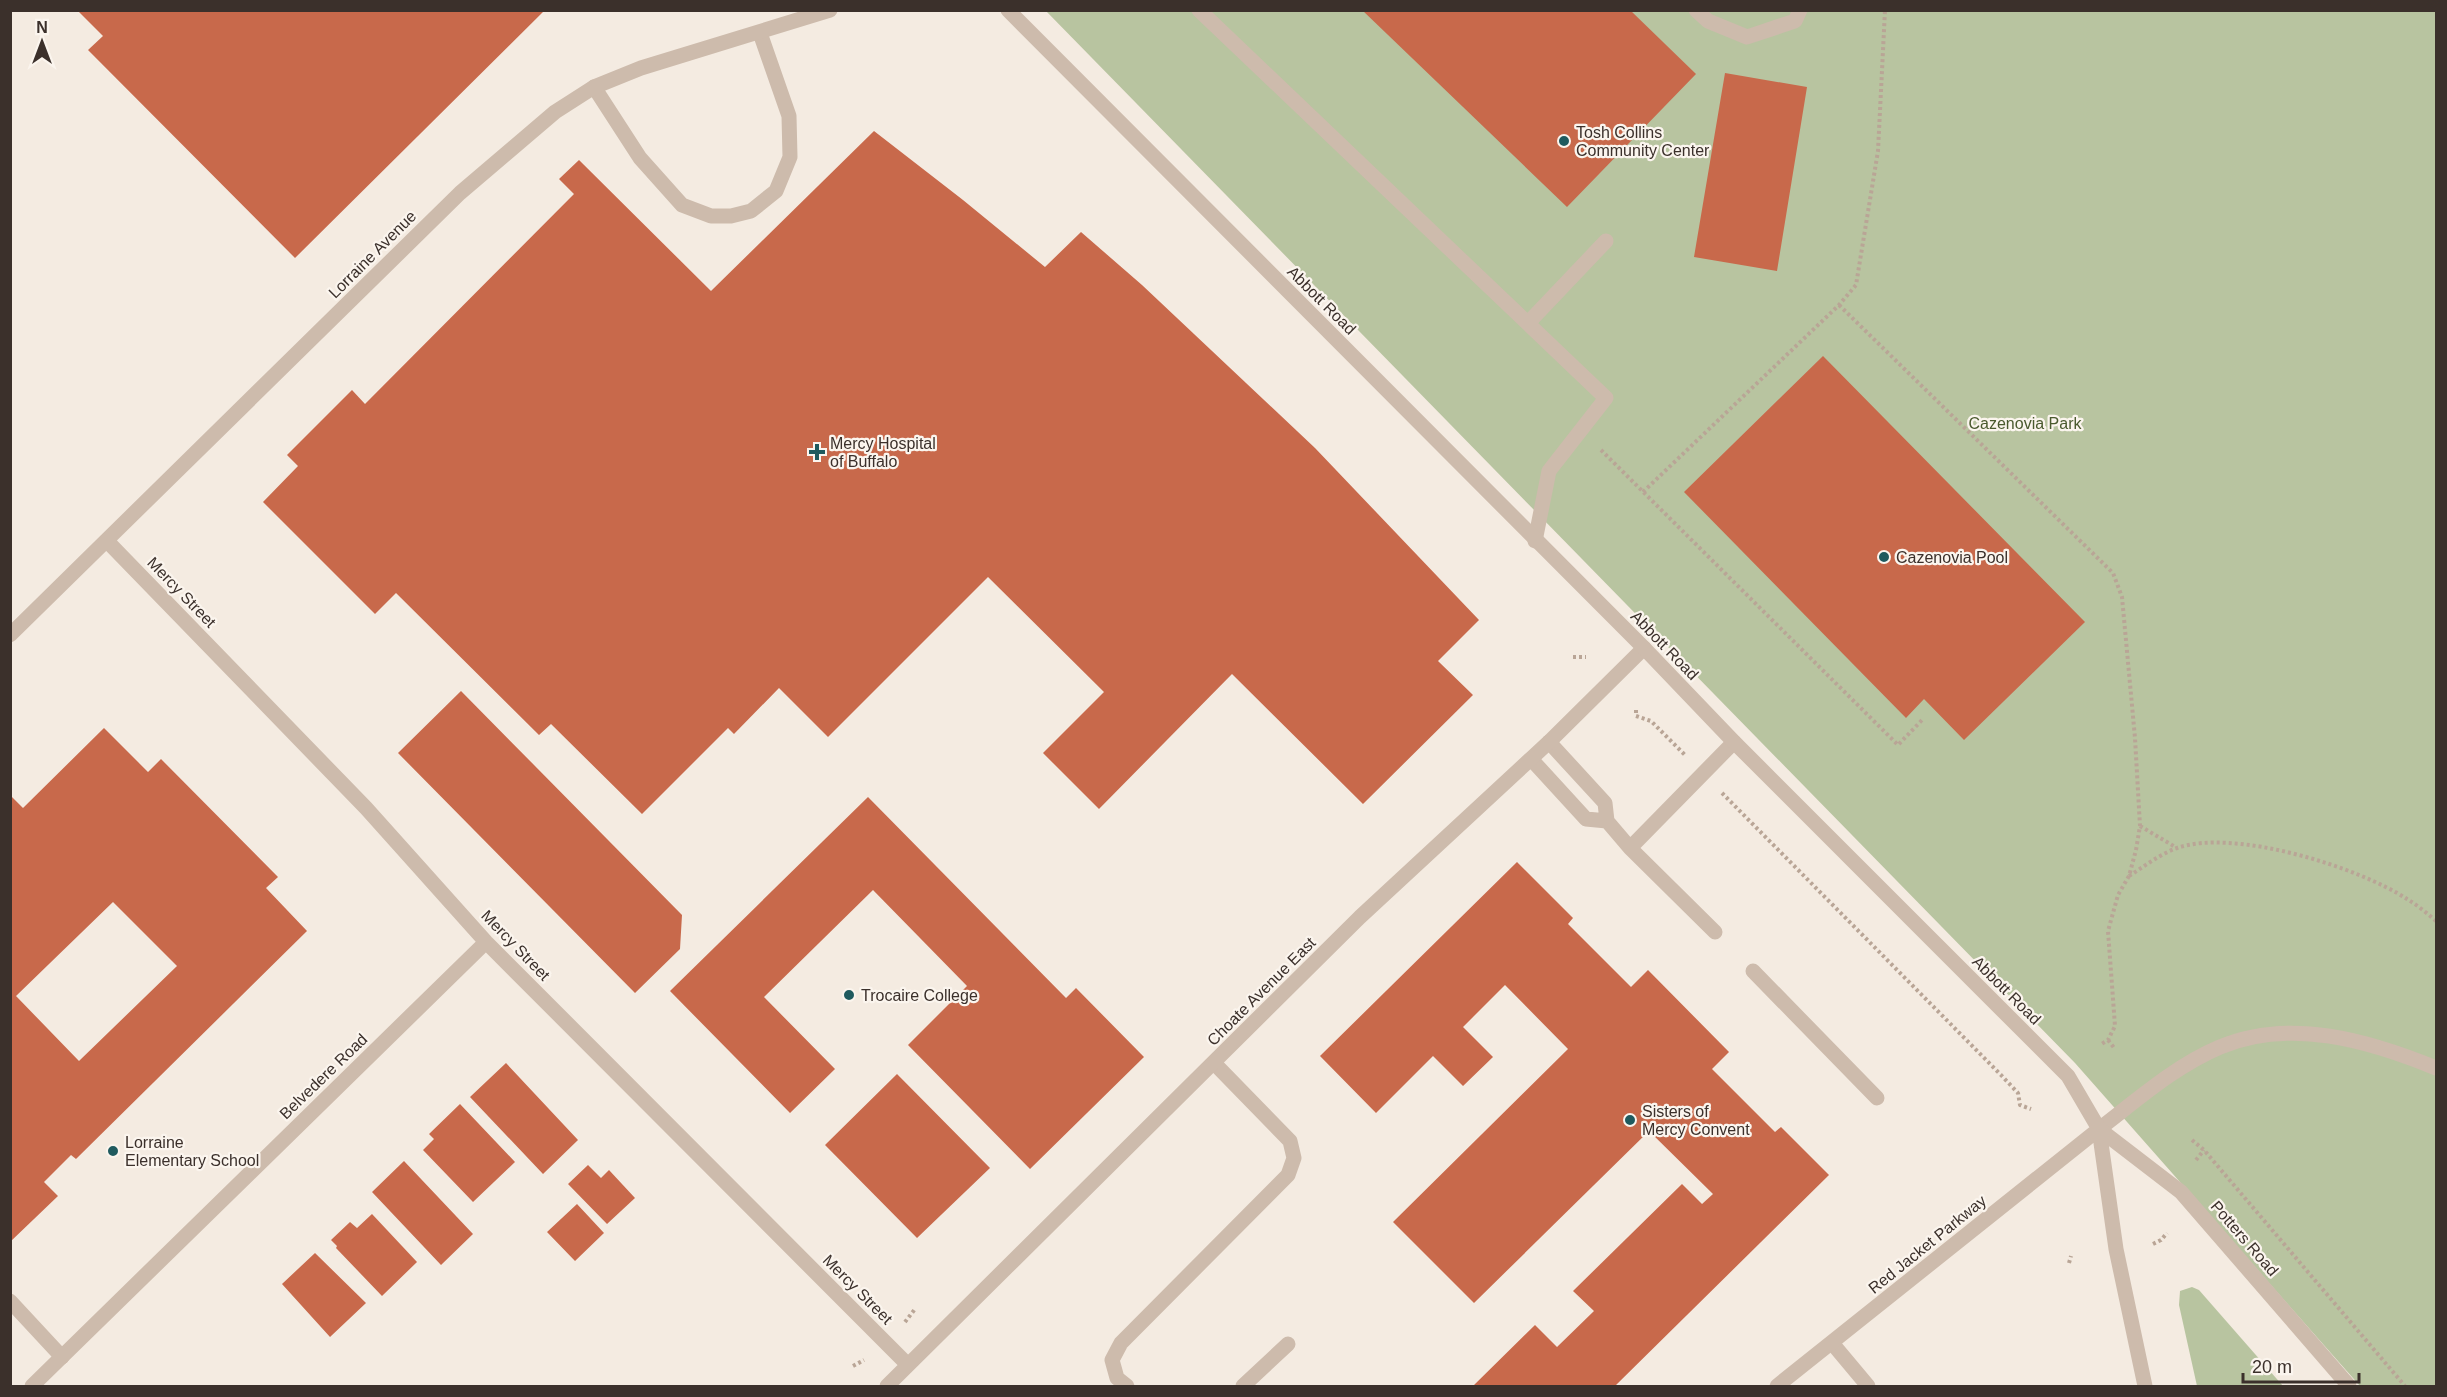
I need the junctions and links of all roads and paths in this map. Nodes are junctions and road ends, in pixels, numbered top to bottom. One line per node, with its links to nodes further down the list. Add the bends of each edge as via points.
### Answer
1 (830, 10): 7 (street, Lorraine Avenue)
2 (1008, 10): 15 (street, Abbott Road)
3 (1199, 10): 11 (street)
4 (1696, 10): 5 (street, via 1708,21 1747,37 1795,21)
5 (1800, 10)
6 (1885, 10): 10 (path, via 1878,151 1856,285)
7 (760, 33): 8 (street, Lorraine Avenue, via 640,68); 8 (street, via 789,116 790,157 776,191 751,211 711,216 682,205 640,158)
8 (594, 87): 14 (street, Lorraine Avenue, via 555,112 460,193)
9 (1606, 241): 11 (street)
10 (1839, 304): 13 (path); 27 (path, via 2113,573 2122,597)
11 (1528, 323): 12 (street, via 1606,398)
12 (1581, 430): 13 (path); 15 (street, via 1549,471)
13 (1643, 492): 21 (path, via 1898,745)
14 (107, 541): 16 (street, Lorraine Avenue); 33 (street, Mercy Street, via 366,808)
15 (1536, 541): 17 (street, Abbott Road)
16 (10, 635)
17 (1644, 648): 22 (street, Choate Avenue East); 23 (street, Abbott Road)
18 (1573, 657): 19 (path)
19 (1586, 657)
20 (1636, 710): 25 (path, via 1636,716 1651,721)
21 (1923, 719)
22 (1549, 742): 24 (street, Choate Avenue East); 26 (street, via 1605,803)
23 (1734, 742): 25 (street); 42 (street, Abbott Road, via 2068,1076)
24 (1531, 759): 26 (street, via 1586,819); 38 (street, Choate Avenue East, via 1360,917)
25 (1703, 773): 28 (street); 41 (path, via 2001,1075 2018,1093 2020,1105)
26 (1607, 821): 28 (street)
27 (2139, 826): 29 (path); 30 (path)
28 (1630, 848): 32 (street)
29 (2177, 848): 30 (path); 31 (path, via 2226,842 2292,853 2353,873 2406,898)
30 (2129, 876): 35 (path, via 2118,895 2108,931 2115,1026)
31 (2436, 921)
32 (1715, 932)
33 (486, 942): 55 (street, Belvedere Road); 57 (street, Mercy Street)
34 (1753, 971): 40 (street)
35 (2108, 1040): 36 (path); 37 (path)
36 (2100, 1045)
37 (2115, 1049)
38 (1214, 1063): 57 (street, Choate Avenue East); 61 (street, via 1290,1141 1294,1158 1288,1175 1121,1343 1112,1360 1117,1378)
39 (2436, 1068): 42 (street, Red Jacket Parkway, via 2393,1051 2324,1034 2251,1038 2220,1047 2192,1062)
40 (1877, 1098)
41 (2031, 1109)
42 (2099, 1129): 53 (street, Red Jacket Parkway); 65 (street, Abbott Road, via 2116,1249); 66 (street, Potters Road, via 2181,1192)
43 (2192, 1140): 44 (path)
44 (2204, 1150): 45 (path); 67 (path)
45 (2196, 1160)
46 (2167, 1233): 47 (path)
47 (2153, 1244)
48 (2071, 1256): 49 (path)
49 (2069, 1263)
50 (10, 1301): 55 (street)
51 (915, 1309): 52 (path)
52 (905, 1322)
53 (1832, 1343): 63 (street, Red Jacket Parkway); 64 (street)
54 (1288, 1344): 62 (street)
55 (62, 1357): 59 (street, Belvedere Road)
56 (864, 1360): 58 (path)
57 (908, 1365): 60 (street, Choate Avenue East)
58 (853, 1366)
59 (32, 1386)
60 (886, 1386)
61 (1127, 1386)
62 (1243, 1386)
63 (1777, 1386)
64 (1868, 1386)
65 (2145, 1386)
66 (2349, 1386)
67 (2405, 1386)

